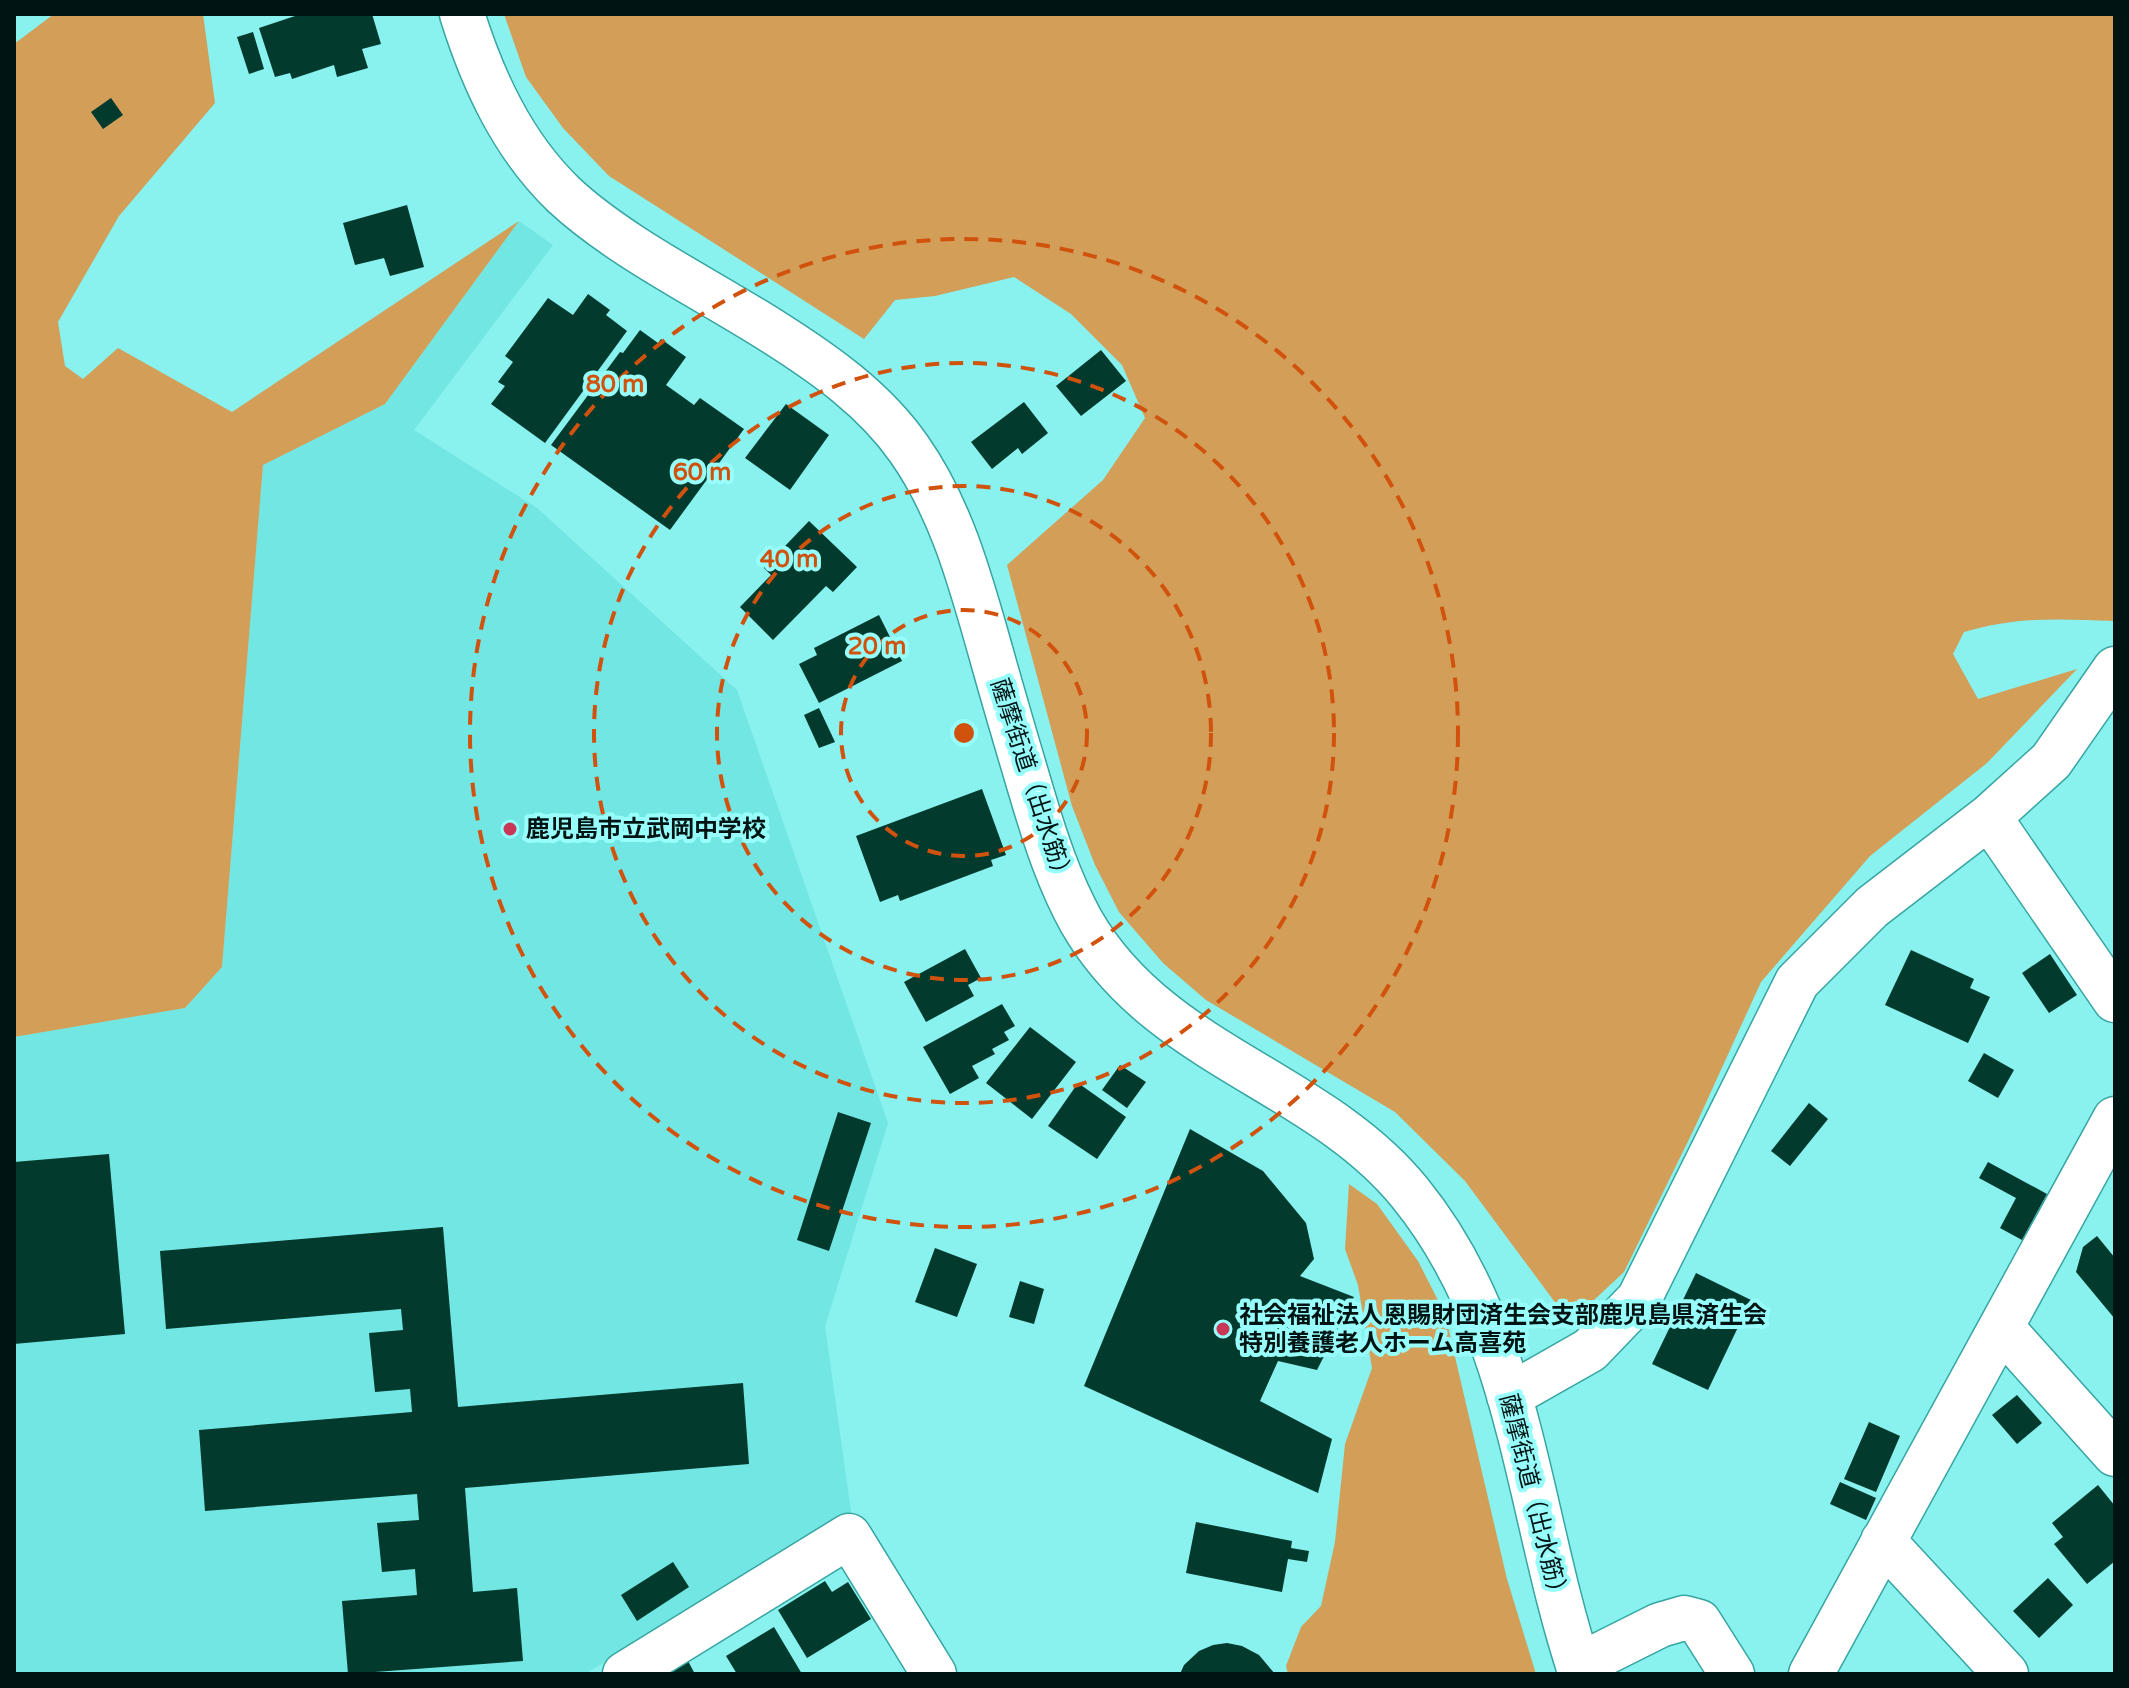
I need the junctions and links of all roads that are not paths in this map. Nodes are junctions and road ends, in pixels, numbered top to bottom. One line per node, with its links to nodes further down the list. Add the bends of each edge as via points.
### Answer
1 (462, 14): 7 (street, 薩摩街道（出水筋）, via 491,92 512,130 565,196 599,224 814,357 909,448 941,505 966,567 1043,831 1083,925 1133,990 1205,1045 1367,1150 1410,1192 1456,1261 1496,1349)
2 (2115, 669): 3 (street, via 2051,761)
3 (1989, 817): 4 (street); 7 (street, via 1872,907 1797,982 1639,1299 1590,1350)
4 (2115, 1000)
5 (2115, 1119): 6 (street)
6 (2001, 1327): 8 (street); 9 (street)
7 (1509, 1396): 10 (street, 薩摩街道（出水筋）)
8 (2115, 1454)
9 (1883, 1541): 14 (street); 15 (street)
10 (1579, 1670): 13 (street, via 1660,1625 1684,1618 1699,1622)
11 (625, 1674): 12 (street, via 849,1536)
12 (934, 1674)
13 (1732, 1674)
14 (1811, 1674)
15 (2006, 1674)

